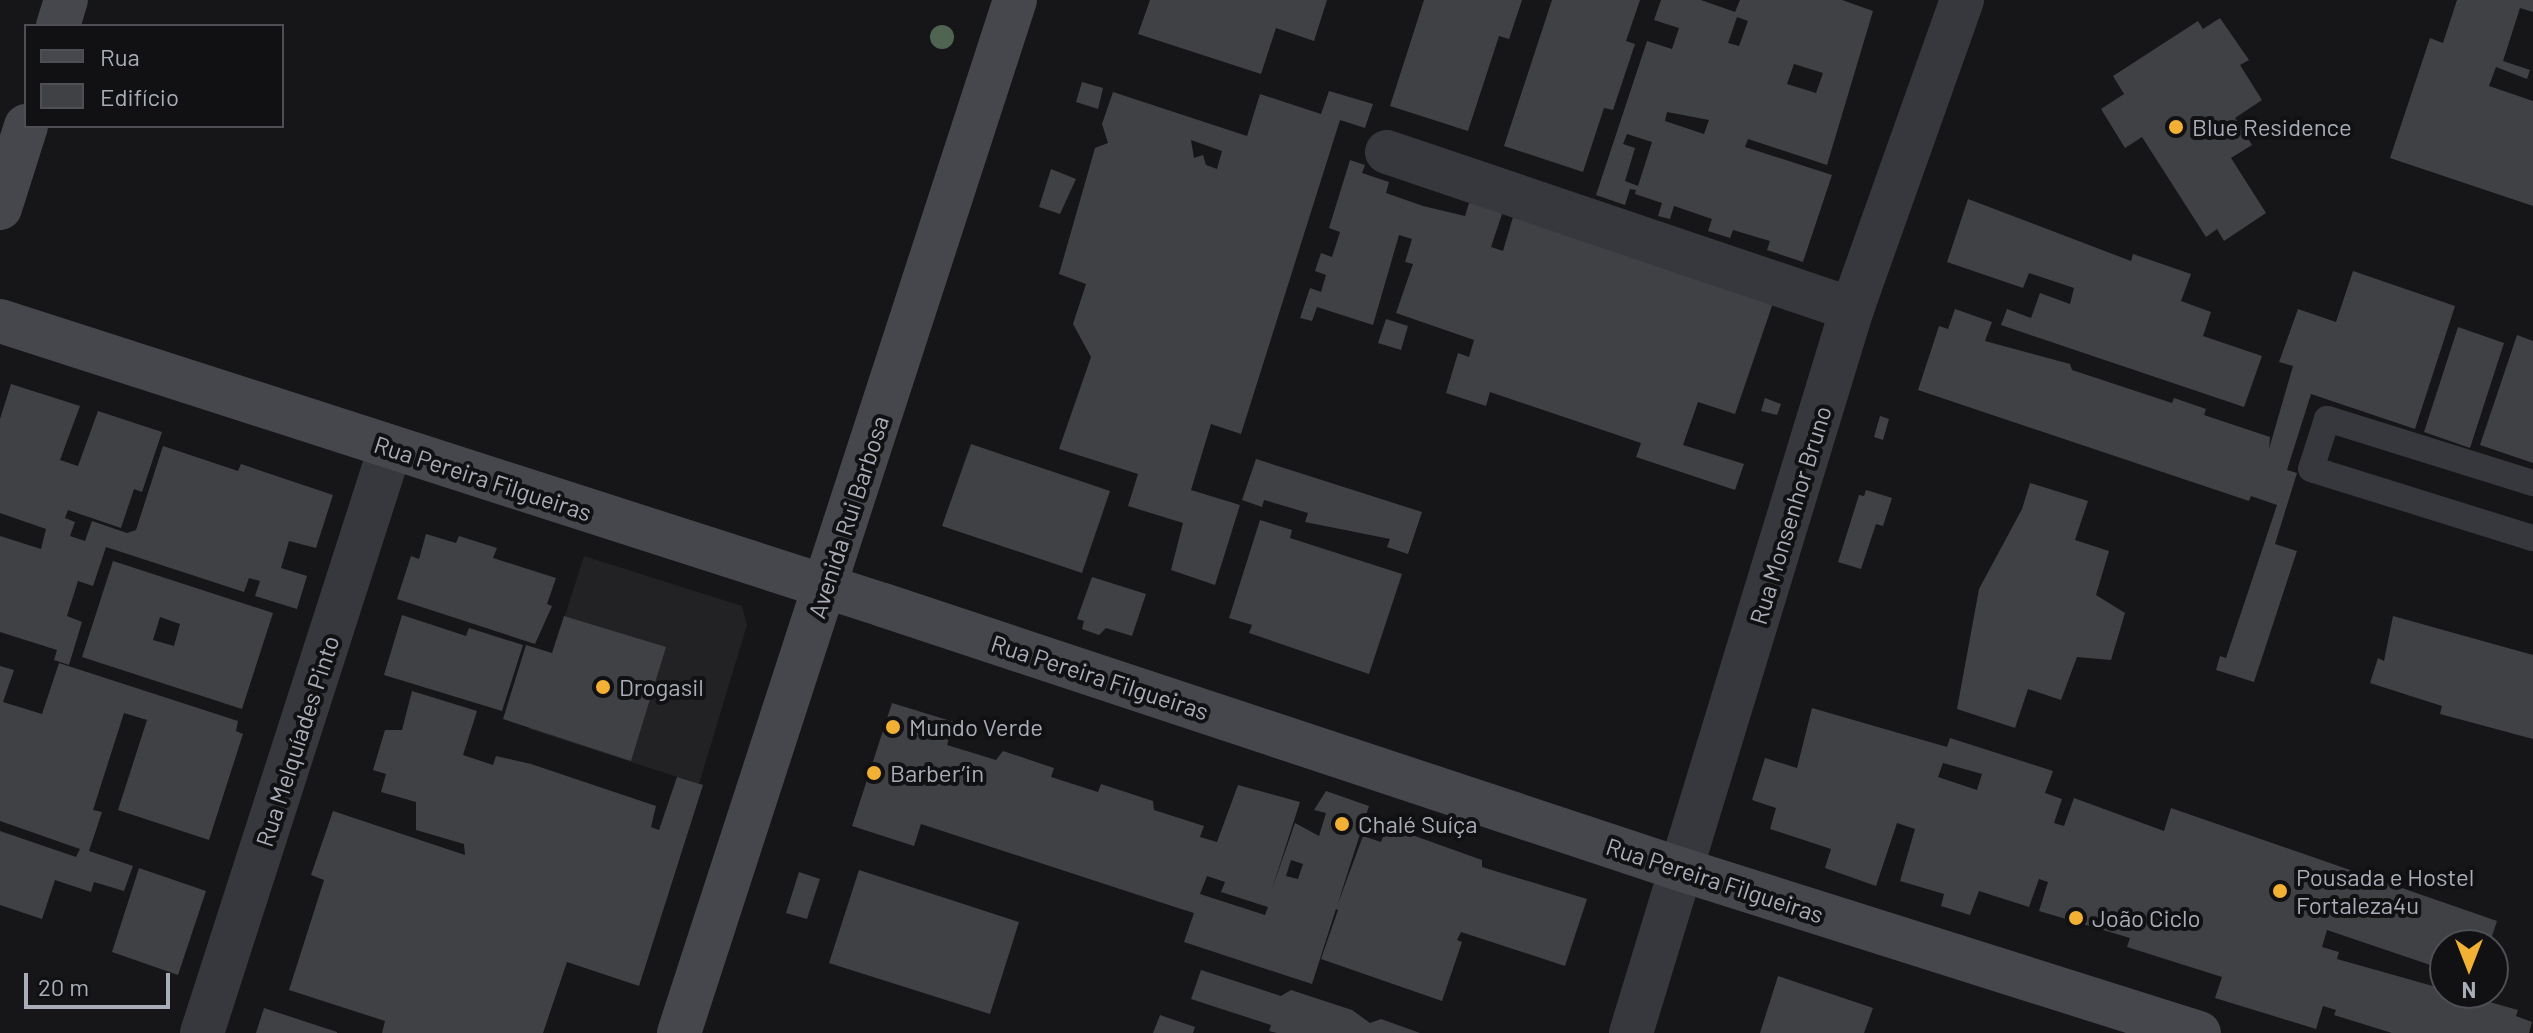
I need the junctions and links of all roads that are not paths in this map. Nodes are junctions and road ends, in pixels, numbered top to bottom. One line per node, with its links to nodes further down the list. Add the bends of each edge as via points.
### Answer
1 (66, 0): 4 (street)
2 (1015, 0): 13 (street, Avenida Rui Barbosa)
3 (1962, 0): 8 (street, Rua Monsenhor Bruno)
4 (59, 24)
5 (25, 128): 7 (street)
6 (1387, 152): 8 (street)
7 (0, 208)
8 (1852, 309): 14 (street, Rua Monsenhor Bruno)
9 (0, 321): 10 (street, Rua Pereira Filgueiras)
10 (390, 449): 13 (street, Rua Pereira Filgueiras); 15 (street, Rua Melquíades Pinto)
11 (2533, 483): 12 (lane, via 2327,419 2311,469)
12 (2533, 538)
13 (825, 586): 14 (street, Rua Pereira Filgueiras); 16 (street, Avenida Rui Barbosa)
14 (1683, 870): 17 (street, Rua Monsenhor Bruno); 18 (street, Rua Pereira Filgueiras)
15 (202, 1033)
16 (679, 1033)
17 (1631, 1033)
18 (2199, 1033)

